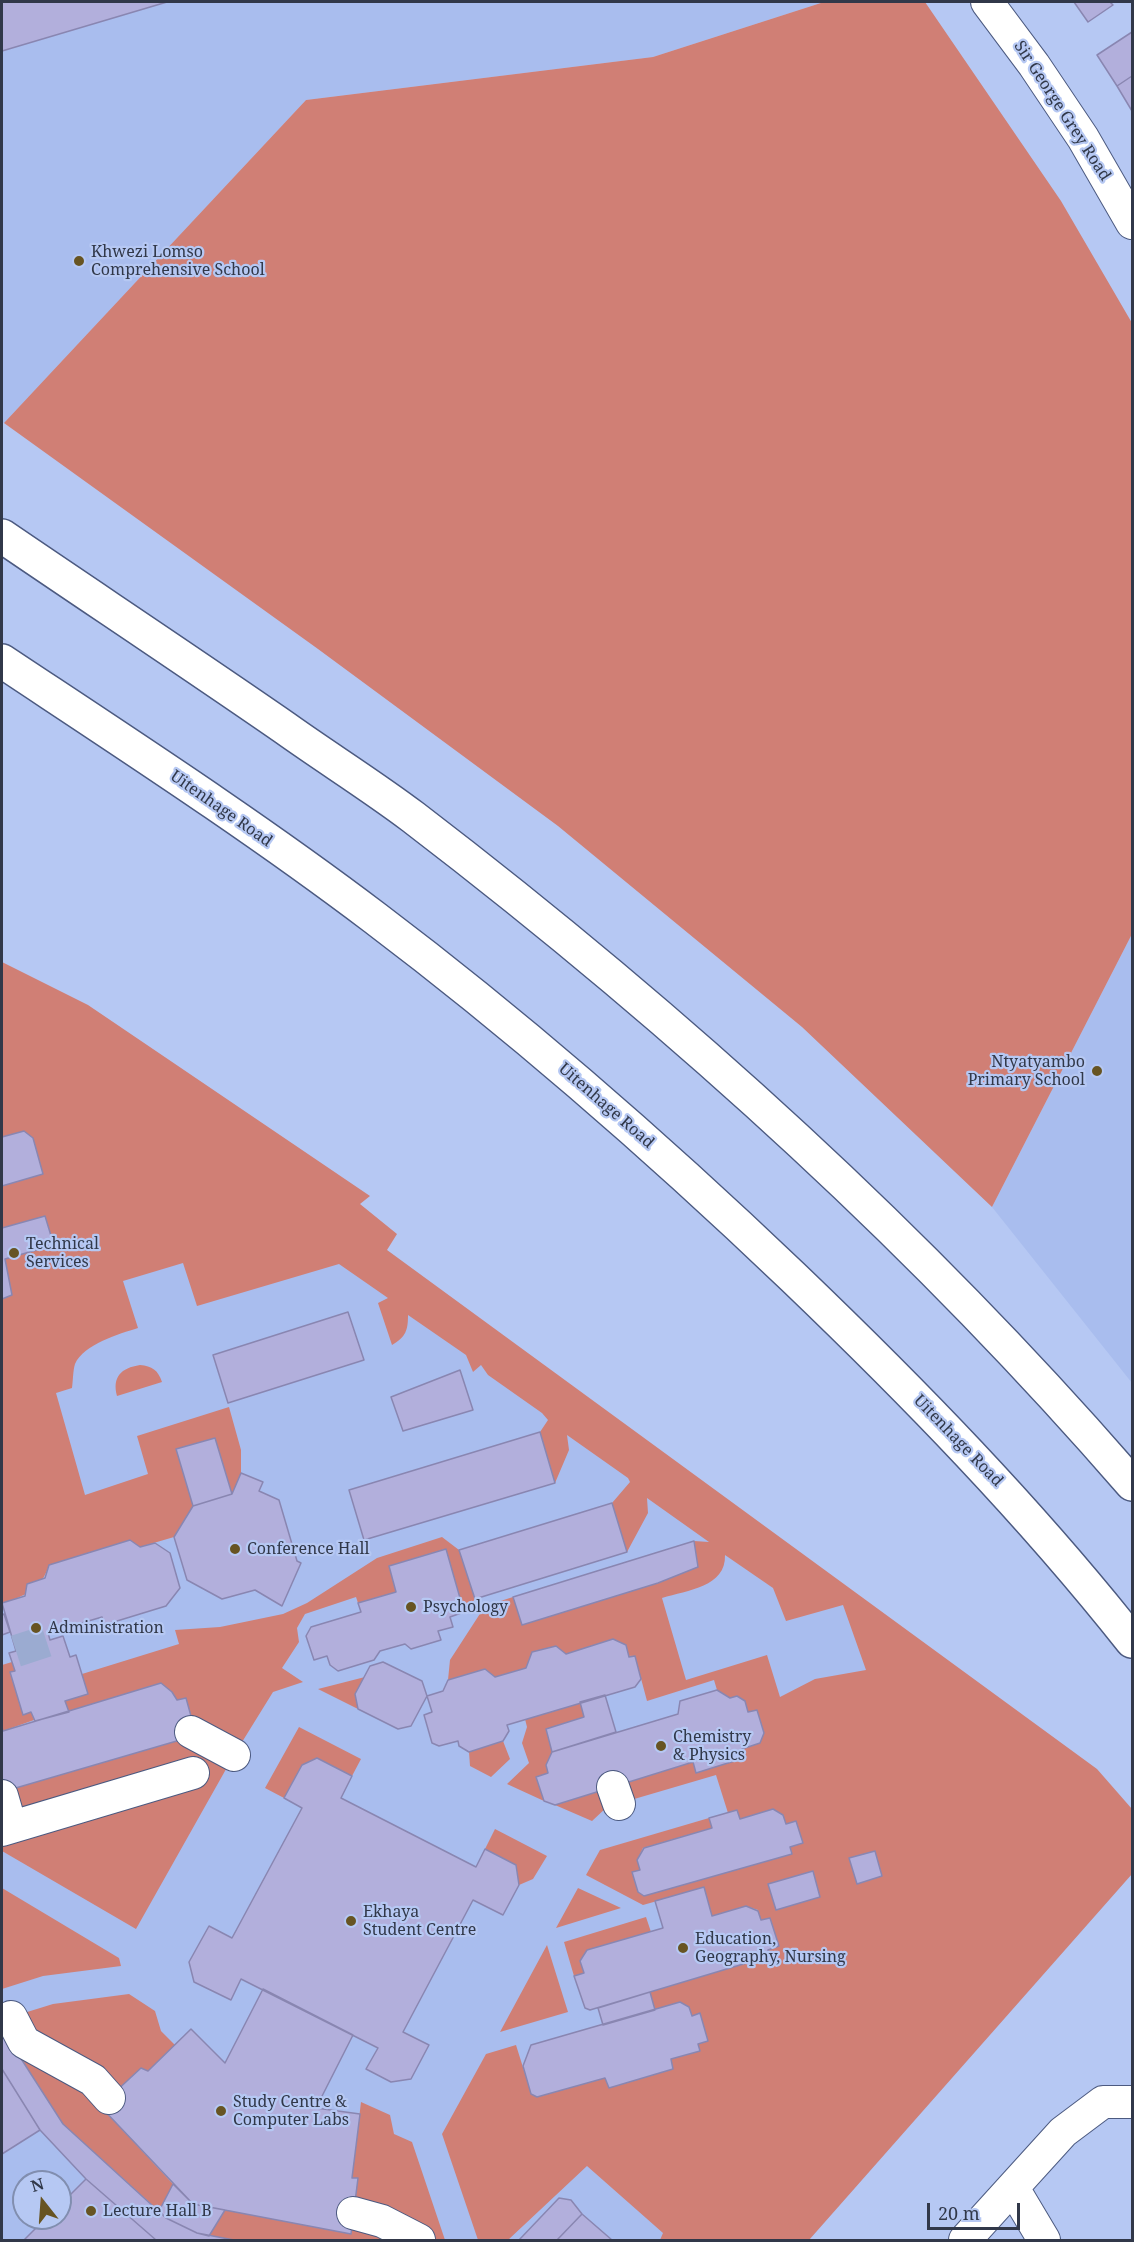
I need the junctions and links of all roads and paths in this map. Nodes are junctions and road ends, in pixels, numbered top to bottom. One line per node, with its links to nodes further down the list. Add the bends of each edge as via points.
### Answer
1 (987, 2): 2 (street, Sir George Grey Road, via 1083,138)
2 (1132, 223)
3 (2, 536): 5 (main road, via 411,815 583,953 722,1072 873,1212 980,1316)
4 (2, 661): 6 (main road, Uitenhage Road, via 372,916 478,998 640,1134 888,1367 1010,1495)
5 (1132, 1484)
6 (1132, 1641)
7 (191, 1732): 8 (street)
8 (234, 1755)
9 (193, 1773): 11 (street)
10 (2, 1796): 11 (street)
11 (6, 1828)
12 (11, 2017): 13 (street, via 24,2042 93,2080)
13 (109, 2098)
14 (1132, 2102): 15 (street, via 1103,2102 1063,2132)
15 (1013, 2188): 18 (street); 19 (street)
16 (353, 2213): 17 (street, via 382,2221)
17 (419, 2241)
18 (965, 2241)
19 (1044, 2241)

